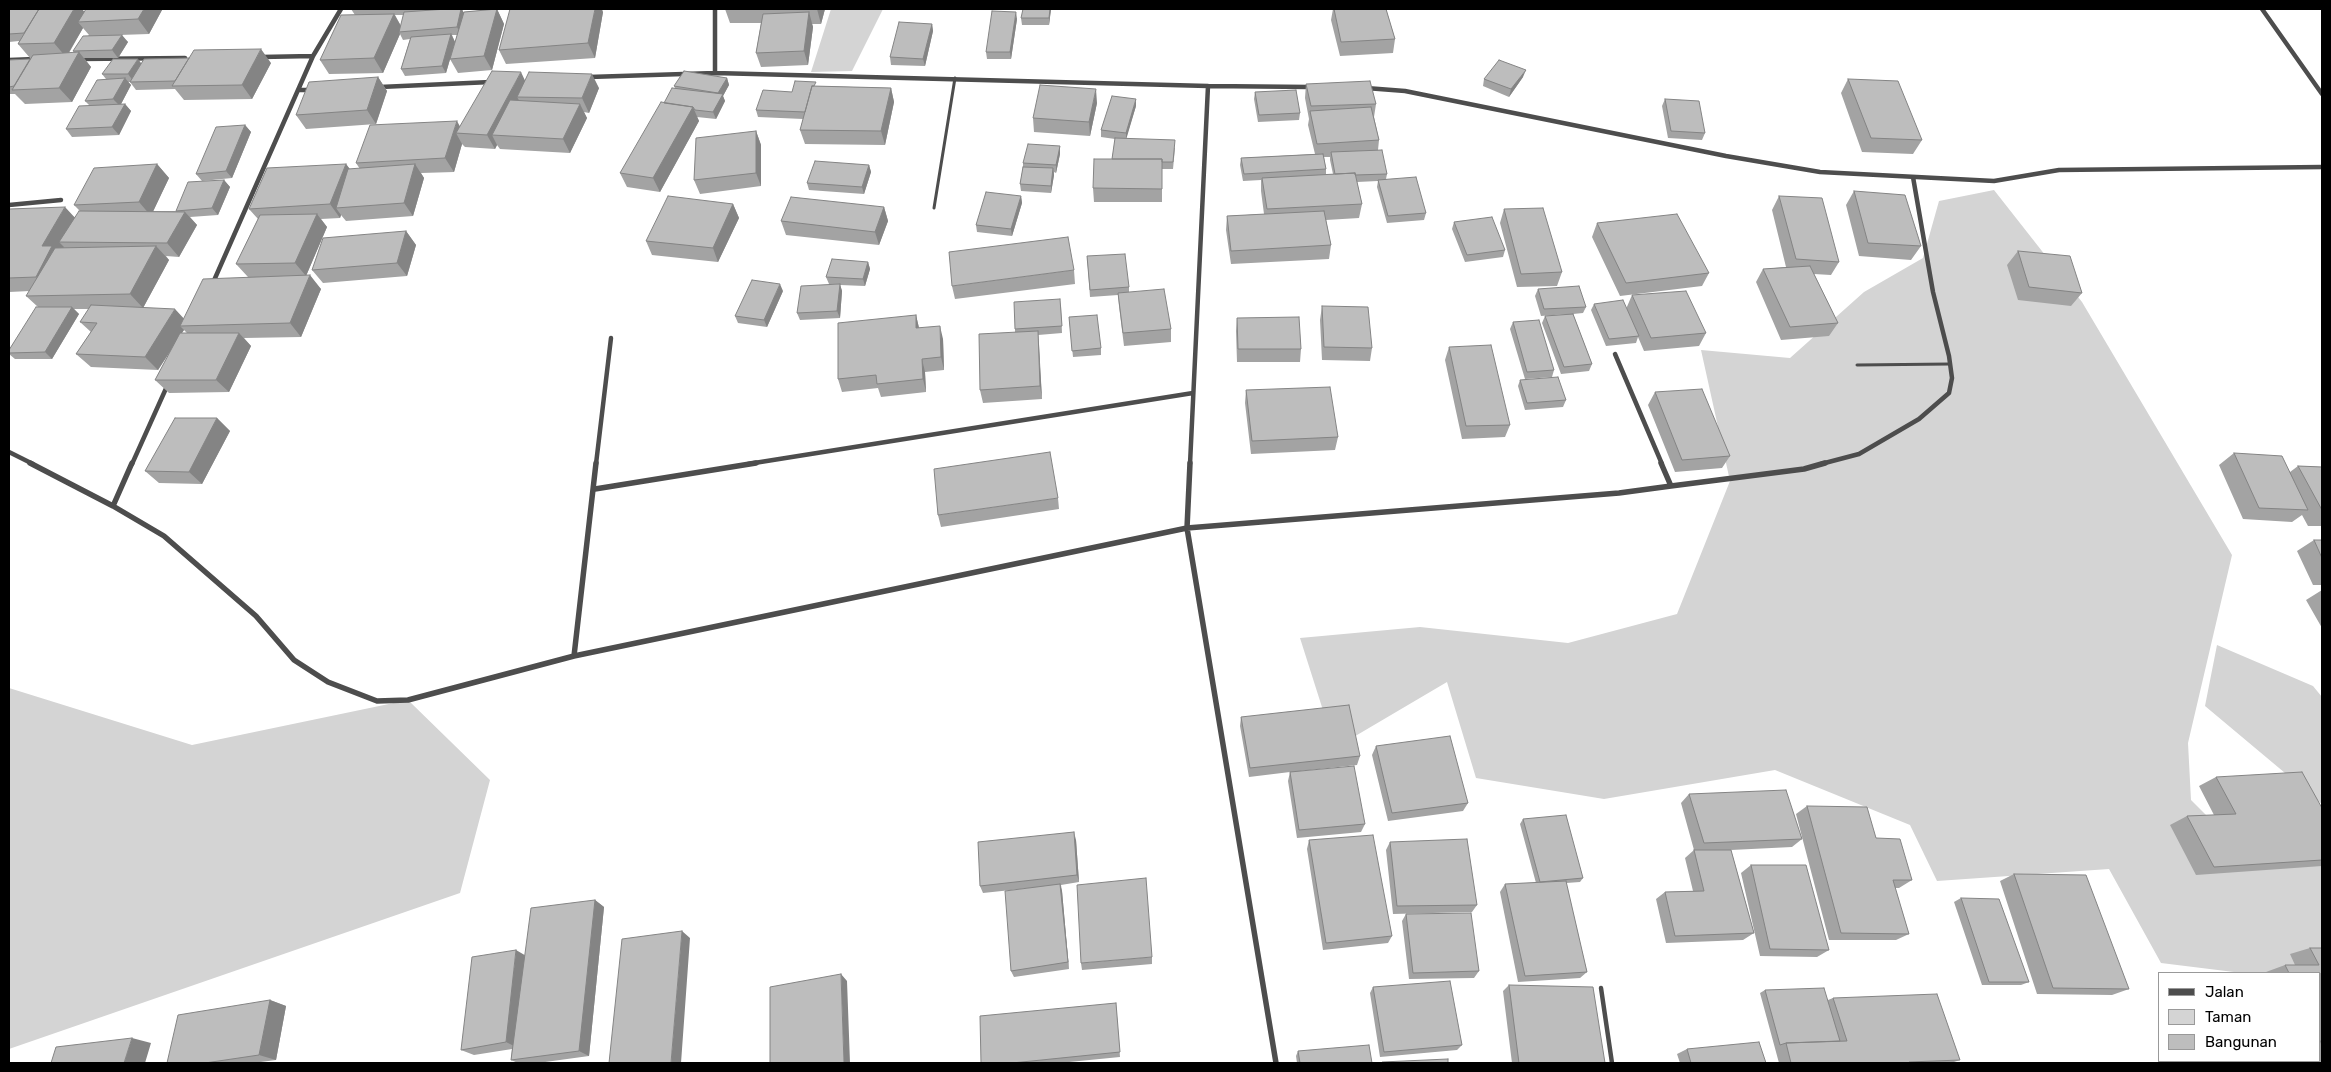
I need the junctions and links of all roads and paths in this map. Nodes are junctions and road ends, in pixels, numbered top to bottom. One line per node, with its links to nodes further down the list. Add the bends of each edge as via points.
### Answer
1 (341, 9): 4 (street)
2 (715, 9): 10 (street)
3 (2262, 9): 20 (street)
4 (313, 56): 5 (street); 19 (street)
5 (254, 57)
6 (195, 58): 8 (street)
7 (38, 59): 9 (street)
8 (77, 59)
9 (9, 60)
10 (715, 73): 11 (street); 12 (street)
11 (586, 78)
12 (955, 78): 14 (street); 25 (lane)
13 (497, 82): 16 (street)
14 (1208, 86): 15 (street); 32 (street)
15 (1317, 86)
16 (378, 87)
17 (1356, 87): 22 (street, via 1405,91 1811,170)
18 (319, 89): 19 (street)
19 (299, 90): 26 (street)
20 (2322, 94)
21 (2322, 167): 22 (street, via 2059,170 1994,181)
22 (1912, 177): 29 (street)
23 (61, 200): 24 (street)
24 (9, 205)
25 (934, 208)
26 (210, 289)
27 (611, 338): 35 (street)
28 (1615, 354): 34 (street)
29 (1950, 364): 30 (lane); 34 (street, via 1952,386 1935,407 1896,434 1858,454 1804,469)
30 (1857, 366)
31 (170, 380): 36 (street)
32 (1193, 393): 35 (street); 37 (street)
33 (9, 452): 36 (street)
34 (1671, 486): 37 (street, via 1609,494)
35 (595, 489): 38 (street)
36 (113, 506): 38 (street, via 164,536 256,616 294,660 328,682 378,701 408,700)
37 (1188, 528): 38 (street); 40 (street)
38 (574, 656)
39 (1601, 988): 41 (lane)
40 (1276, 1063)
41 (1612, 1063)

